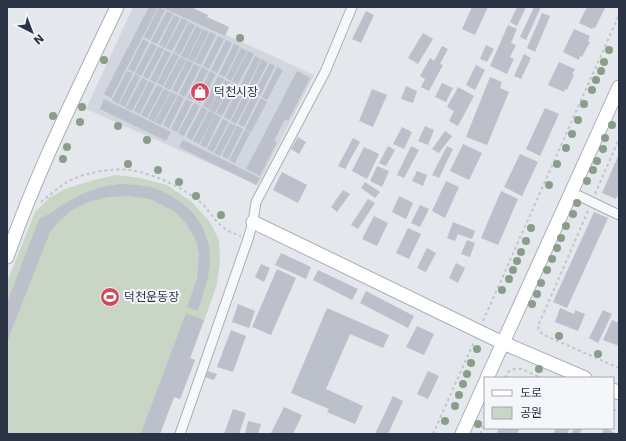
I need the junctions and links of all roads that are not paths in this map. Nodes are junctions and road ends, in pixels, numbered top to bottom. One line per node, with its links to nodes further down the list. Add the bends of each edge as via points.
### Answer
1 (117, 7): 7 (main road, via 61,125 18,224)
2 (352, 7): 6 (street, via 325,72 256,202)
3 (619, 86): 4 (main road)
4 (571, 192): 5 (street); 8 (main road)
5 (619, 215)
6 (253, 222): 8 (main road); 12 (street)
7 (7, 257)
8 (502, 343): 9 (main road); 10 (main road)
9 (487, 377)
10 (583, 377)
11 (484, 385): 13 (main road)
12 (180, 434)
13 (462, 434)

